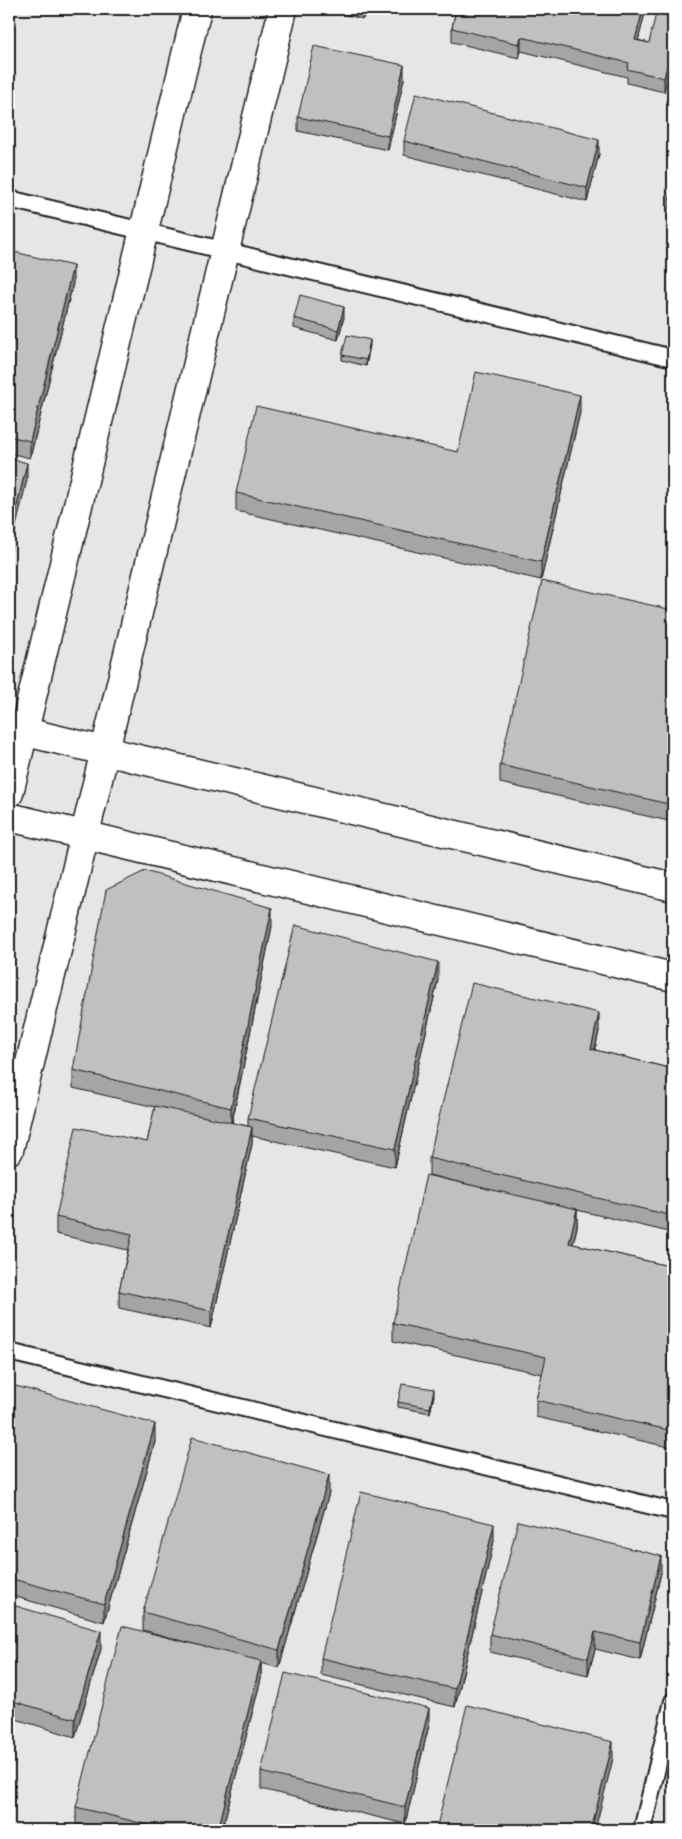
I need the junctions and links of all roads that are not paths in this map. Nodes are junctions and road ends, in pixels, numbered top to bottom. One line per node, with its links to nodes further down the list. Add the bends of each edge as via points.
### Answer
1 (197, 9): 4 (street)
2 (283, 9): 5 (street)
3 (9, 199): 4 (lane)
4 (144, 231): 5 (lane); 7 (street)
5 (225, 251): 6 (lane); 8 (street)
6 (673, 358)
7 (16, 730): 8 (street); 9 (street)
8 (105, 751): 11 (street); 12 (street)
9 (9, 793)
10 (9, 817): 11 (street)
11 (84, 835): 13 (street); 14 (street)
12 (673, 887)
13 (673, 977)
14 (9, 1150)
15 (9, 1352): 16 (lane)
16 (673, 1511)
17 (673, 1701): 18 (lane)
18 (642, 1830)

